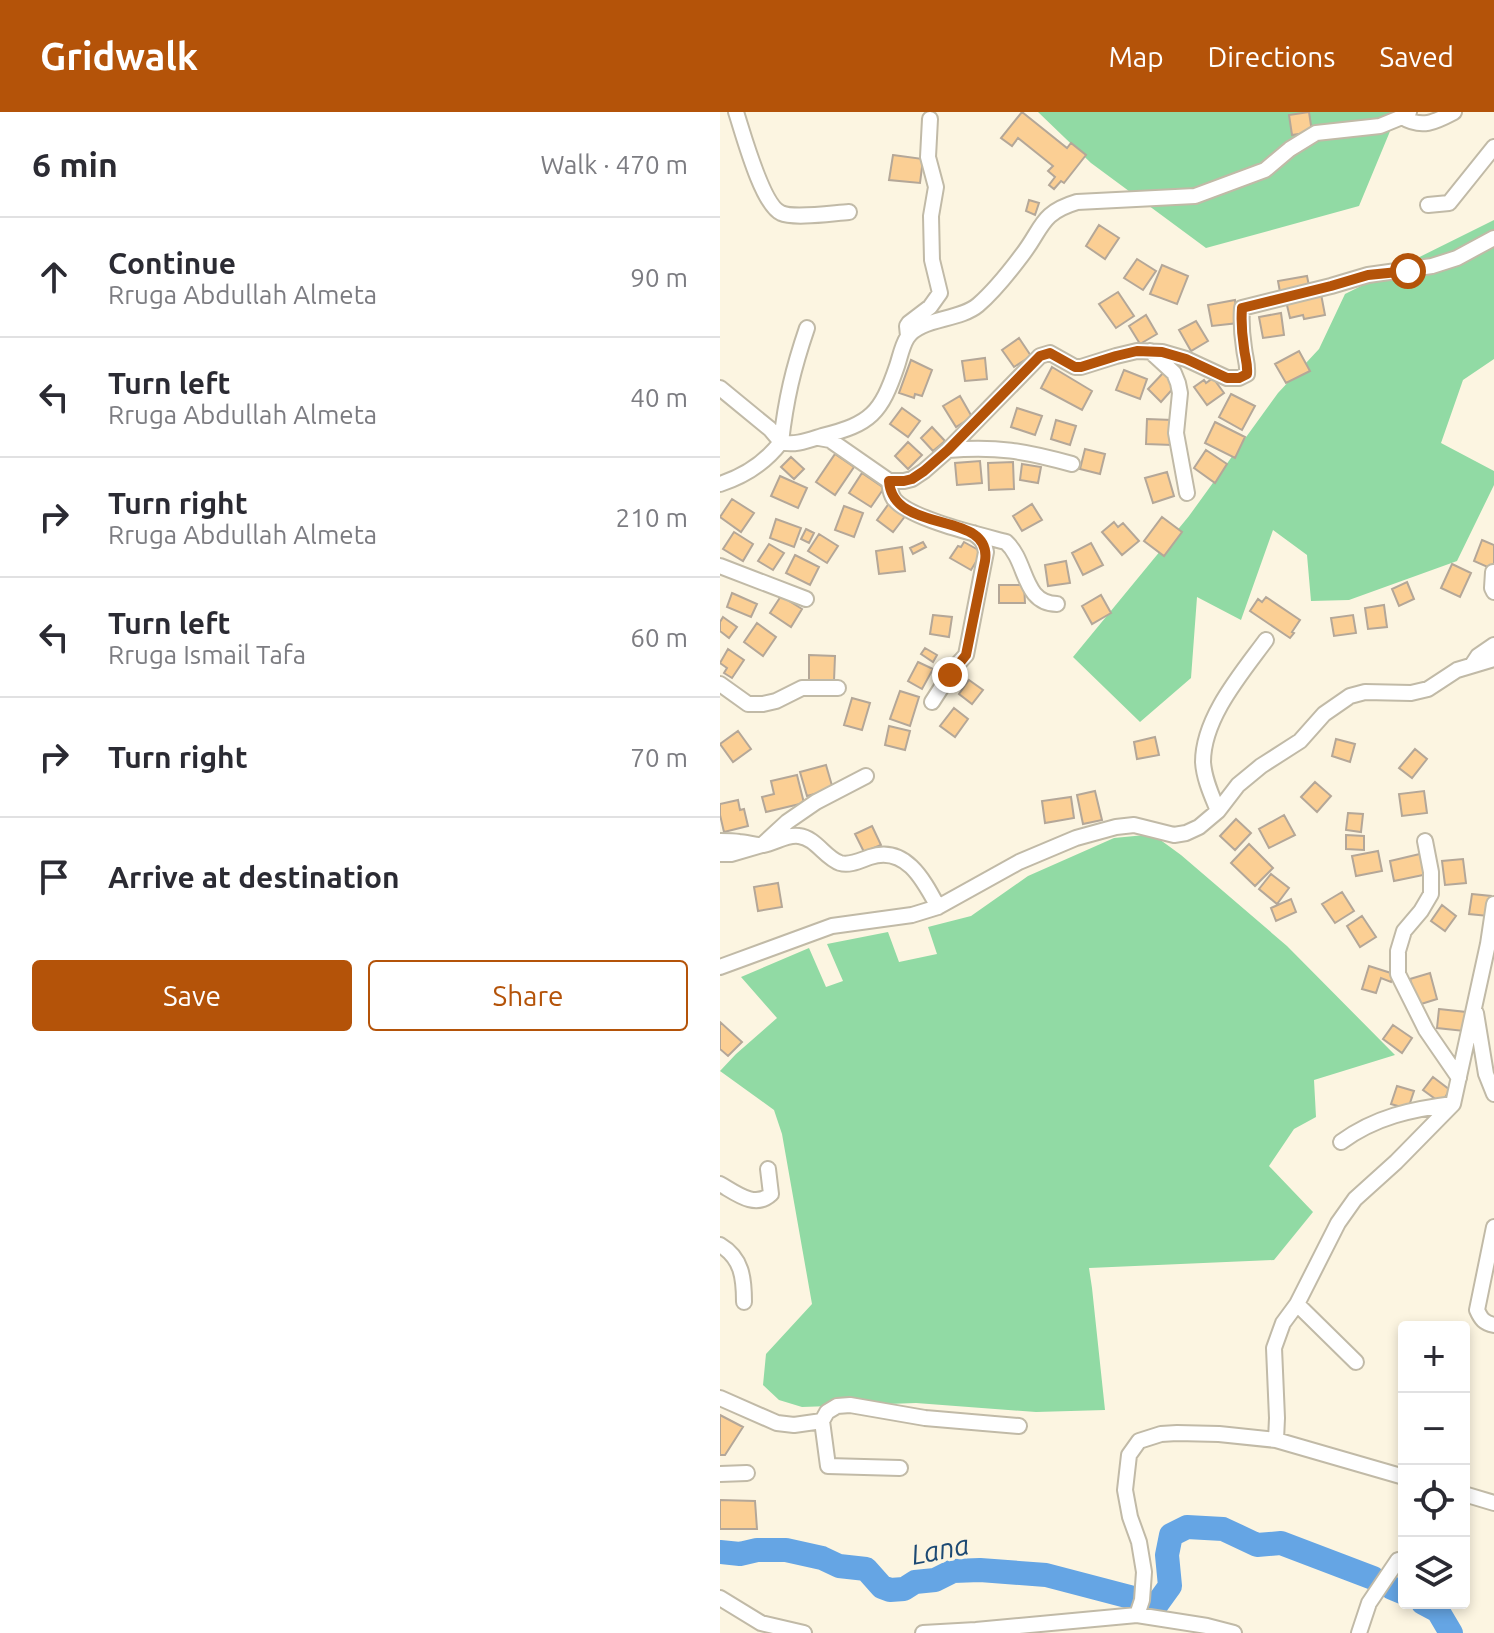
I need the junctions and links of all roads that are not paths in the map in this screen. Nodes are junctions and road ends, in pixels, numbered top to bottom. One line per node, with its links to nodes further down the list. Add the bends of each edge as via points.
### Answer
1 (736, 112): 7 (street, via 756,171 779,213)
2 (1454, 112): 3 (street, via 1423,125)
3 (1405, 115): 10 (street, via 1380,126 1316,133 1265,170 1195,196 1060,207 978,305)
4 (930, 119): 10 (street, via 928,157 936,187 932,260 940,293 909,323)
5 (1494, 147): 6 (street, via 1449,203)
6 (1428, 205)
7 (849, 212)
8 (1494, 238): 11 (street, via 1432,266 1368,275 1242,308 1248,364 1247,374 1239,378)
9 (807, 328): 14 (street, via 785,400)
10 (908, 336): 13 (street, via 879,408 848,430)
11 (1150, 351): 15 (street, via 1081,367 1050,353 1040,356); 19 (street, via 1178,383 1176,433)
12 (720, 388): 14 (street)
13 (818, 438): 14 (street); 17 (street, via 830,440)
14 (781, 442): 18 (street, via 755,468)
15 (948, 450): 16 (street, via 1008,449); 17 (street, via 912,479)
16 (1072, 464)
17 (889, 481): 20 (street, via 891,494 901,505)
18 (720, 484)
19 (1187, 493)
20 (972, 532): 25 (street, via 1008,544 1035,596); 32 (street, via 986,552 966,655)
21 (720, 566): 24 (street)
22 (1493, 572): 23 (street)
23 (1494, 592)
24 (806, 599)
25 (1057, 604)
26 (1266, 640): 34 (street, via 1218,708 1205,749 1203,763)
27 (1494, 645): 29 (street)
28 (1494, 659): 29 (street)
29 (1471, 665): 34 (street, via 1428,689 1365,692 1337,703 1300,741 1238,785)
30 (720, 684): 31 (street, via 748,704 776,701 802,688)
31 (838, 688)
32 (932, 702)
33 (866, 776): 37 (street, via 816,802)
34 (1218, 811): 40 (street, via 1186,833 1134,825 1076,838 1019,862)
35 (720, 841): 37 (street)
36 (1425, 841): 44 (street, via 1431,894 1404,931 1398,974 1426,1030)
37 (762, 845): 38 (street); 40 (street, via 801,836 848,864 889,854 913,867)
38 (720, 854)
39 (1494, 904): 41 (street)
40 (938, 907): 42 (street, via 832,926)
41 (1491, 945): 43 (street)
42 (720, 967)
43 (1474, 1004): 44 (street); 45 (street)
44 (1459, 1078): 46 (street)
45 (1494, 1094)
46 (1453, 1104): 47 (street, via 1402,1112); 53 (street, via 1355,1199)
47 (1341, 1142)
48 (768, 1169): 49 (street, via 771,1194 761,1200)
49 (720, 1184)
50 (1494, 1227): 54 (street, via 1477,1310 1480,1318)
51 (720, 1245): 52 (street, via 730,1251 744,1277)
52 (744, 1302)
53 (1297, 1304): 55 (street); 59 (street, via 1274,1348)
54 (1494, 1325)
55 (1356, 1362)
56 (720, 1398): 57 (street, via 777,1423)
57 (822, 1421): 58 (street, via 837,1406 850,1405); 60 (street, via 828,1466)
58 (1019, 1426)
59 (1276, 1440): 63 (street); 68 (street, via 1169,1433 1139,1441 1129,1455 1125,1490 1144,1572)
60 (900, 1468)
61 (747, 1473): 62 (street)
62 (720, 1474)
63 (1398, 1475)
64 (1470, 1496): 65 (street)
65 (1494, 1503)
66 (1398, 1560): 72 (street, via 1369,1603)
67 (720, 1598): 69 (street, via 761,1623)
68 (1137, 1615): 70 (street); 71 (street)
69 (804, 1633)
70 (923, 1633)
71 (1234, 1633)
72 (1359, 1633)

